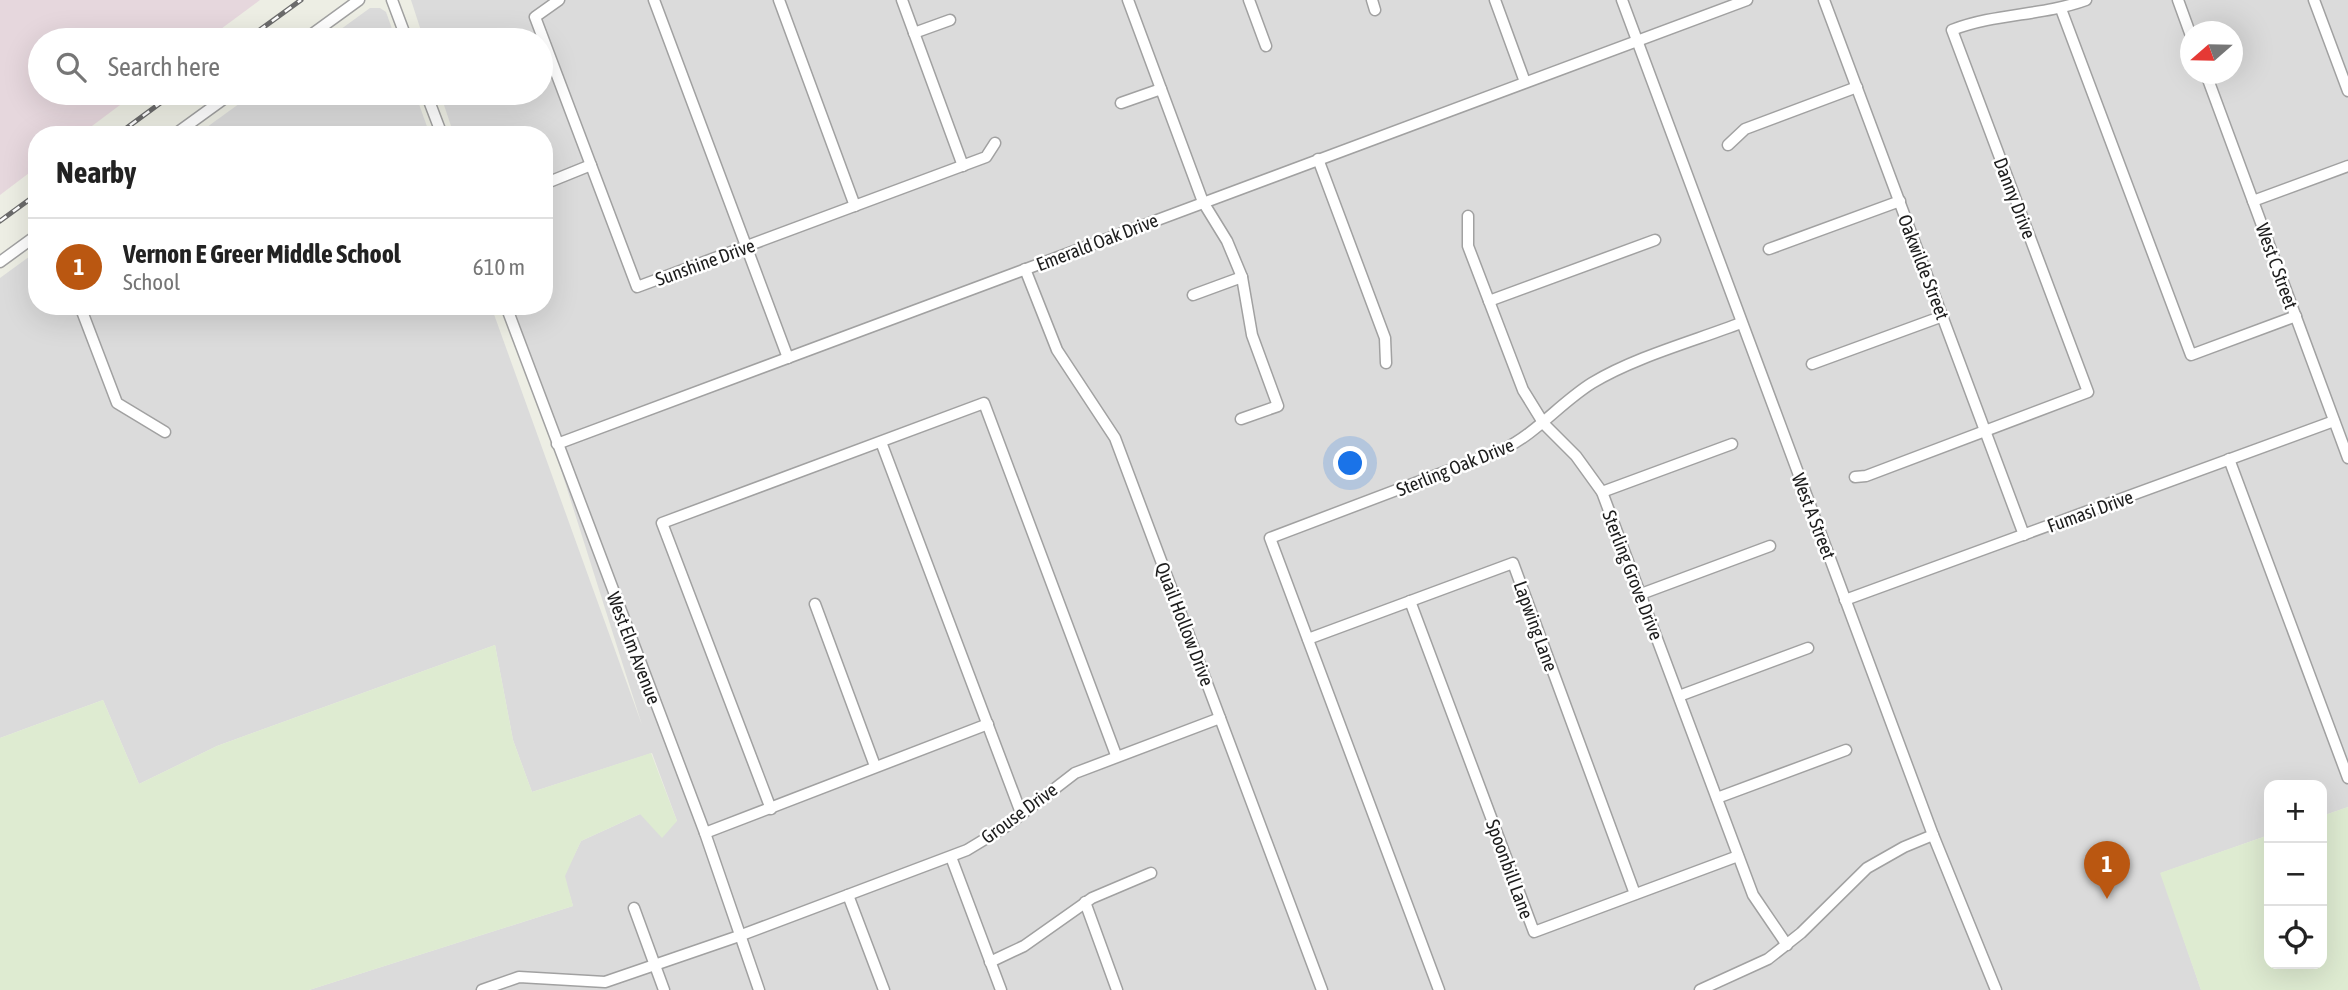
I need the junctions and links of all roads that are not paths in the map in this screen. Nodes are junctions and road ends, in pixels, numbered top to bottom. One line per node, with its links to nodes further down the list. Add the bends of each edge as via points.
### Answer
1 (359, 0): 19 (street)
2 (391, 0): 20 (street)
3 (559, 0): 21 (street, Sunshine Drive, via 536,17)
4 (654, 0): 50 (street)
5 (779, 0): 46 (street)
6 (902, 0): 22 (street)
7 (1128, 0): 29 (street)
8 (1249, 0): 24 (street)
9 (1495, 0): 26 (street)
10 (1622, 0): 23 (street, West A Street)
11 (1747, 0): 23 (street, Emerald Oak Drive)
12 (1824, 0): 28 (street, Oakwilde Street)
13 (2086, 0): 16 (street, Danny Drive)
14 (2178, 0): 18 (street)
15 (2314, 0): 30 (street)
16 (2061, 9): 60 (street, via 2191,355); 68 (street, Danny Drive, via 1993,17 1952,30 2088,392)
17 (950, 20): 22 (street)
18 (2186, 21)
19 (320, 28)
20 (402, 28)
21 (540, 28)
22 (914, 33): 40 (street)
23 (1637, 41): 26 (street, Emerald Oak Drive); 61 (street, West A Street)
24 (1266, 46)
25 (553, 63): 39 (street, Sunshine Drive)
26 (1525, 82): 38 (street, Emerald Oak Drive)
27 (2210, 84): 44 (street, West C Street)
28 (1857, 87): 37 (street, via 1745,129); 43 (street, Oakwilde Street)
29 (1161, 89): 31 (street); 45 (street)
30 (2348, 91)
31 (1121, 103)
32 (215, 105): 34 (street)
33 (431, 105): 35 (street)
34 (186, 126)
35 (439, 126)
36 (995, 143): 40 (street, Sunshine Drive, via 986,158)
37 (1728, 145)
38 (1318, 159): 45 (street, Emerald Oak Drive); 63 (street, via 1385,338)
39 (591, 165): 42 (street); 50 (street, Sunshine Drive, via 637,287)
40 (963, 166): 46 (street, Sunshine Drive)
41 (2348, 166): 44 (street)
42 (553, 180)
43 (1899, 201): 51 (street); 59 (street, Oakwilde Street)
44 (2253, 201): 60 (street, West C Street)
45 (1203, 202): 53 (street, Emerald Oak Drive); 54 (street)
46 (855, 206): 50 (street, Sunshine Drive)
47 (1468, 216): 56 (street, Sterling Grove Drive, via 1468,246)
48 (1655, 240): 56 (street)
49 (28, 242): 52 (street)
50 (746, 246): 62 (street)
51 (1769, 249)
52 (0, 262)
53 (1025, 269): 62 (street, Emerald Oak Drive); 86 (street, Quail Hollow Drive, via 1057,350 1115,438)
54 (1242, 277): 55 (street); 65 (street, via 1252,335 1278,406)
55 (1193, 295)
56 (1489, 301): 67 (street, Sterling Grove Drive, via 1523,390)
57 (83, 315): 69 (street, via 117,403)
58 (509, 315): 71 (street, West Elm Avenue)
59 (1943, 316): 64 (street); 68 (street, Oakwilde Street)
60 (2295, 316): 66 (street, West C Street)
61 (1741, 323): 67 (street, Sterling Oak Drive, via 1605,376); 80 (street, West A Street)
62 (788, 358): 71 (street, Emerald Oak Drive)
63 (1386, 363)
64 (1812, 364)
65 (1241, 419)
66 (2334, 421): 73 (street, West C Street); 74 (street, Fumasi Drive)
67 (1544, 424): 76 (street, Sterling Grove Drive); 83 (street, Sterling Oak Drive, via 1502,450 1270,538)
68 (1985, 430): 75 (street); 77 (street, Oakwilde Street)
69 (165, 432)
70 (881, 442): 87 (street); 89 (street, via 984,403); 93 (street, via 662,523)
71 (557, 444): 95 (street, West Elm Avenue)
72 (1732, 444): 76 (street)
73 (2348, 458)
74 (2229, 459): 77 (street, Fumasi Drive); 91 (street)
75 (1854, 477)
76 (1602, 492): 79 (street, Sterling Grove Drive)
77 (2024, 535): 80 (street, Fumasi Drive)
78 (1770, 546): 79 (street)
79 (1641, 594): 85 (street, Sterling Grove Drive)
80 (1845, 600): 96 (street, West A Street)
81 (1410, 601): 83 (street, Lapwing Lane); 100 (street, Spoonbill Lane, via 1534,932); 100 (street, Lapwing Lane, via 1513,563)
82 (815, 604): 90 (street)
83 (1308, 639): 116 (street)
84 (1808, 648): 85 (street)
85 (1679, 696): 92 (street, Sterling Grove Drive)
86 (1220, 718): 89 (street, Grouse Drive); 115 (street, Quail Hollow Drive)
87 (988, 724): 90 (street); 94 (street)
88 (1846, 750): 92 (street)
89 (1116, 755): 94 (street, Grouse Drive, via 1075,773)
90 (875, 766): 93 (street)
91 (2348, 778)
92 (1717, 798): 98 (street, Sterling Grove Drive)
93 (771, 809): 95 (street)
94 (1021, 813): 97 (street, Grouse Drive, via 985,840)
95 (705, 833): 104 (street, West Elm Avenue)
96 (1933, 835): 105 (street, via 1867,868); 118 (street, West A Street)
97 (951, 856): 101 (street, Grouse Drive); 106 (street)
98 (1738, 856): 100 (street, Spoonbill Lane); 105 (street, Sterling Grove Drive, via 1761,910)
99 (1151, 873): 102 (street)
100 (1635, 894)
101 (848, 895): 104 (street, Grouse Drive); 112 (street)
102 (1085, 902): 106 (street, via 1024,946); 114 (street)
103 (634, 908): 107 (street)
104 (739, 936): 107 (street, Grouse Drive); 111 (street, West Elm Avenue)
105 (1787, 945): 108 (street)
106 (990, 962): 113 (street)
107 (654, 965): 109 (street, Grouse Drive, via 605,982 519,977); 110 (street)
108 (1714, 988): 117 (street)
109 (482, 990)
110 (664, 990)
111 (759, 990)
112 (884, 990)
113 (1000, 990)
114 (1117, 990)
115 (1322, 990)
116 (1439, 990)
117 (1700, 990)
118 (1996, 990)

